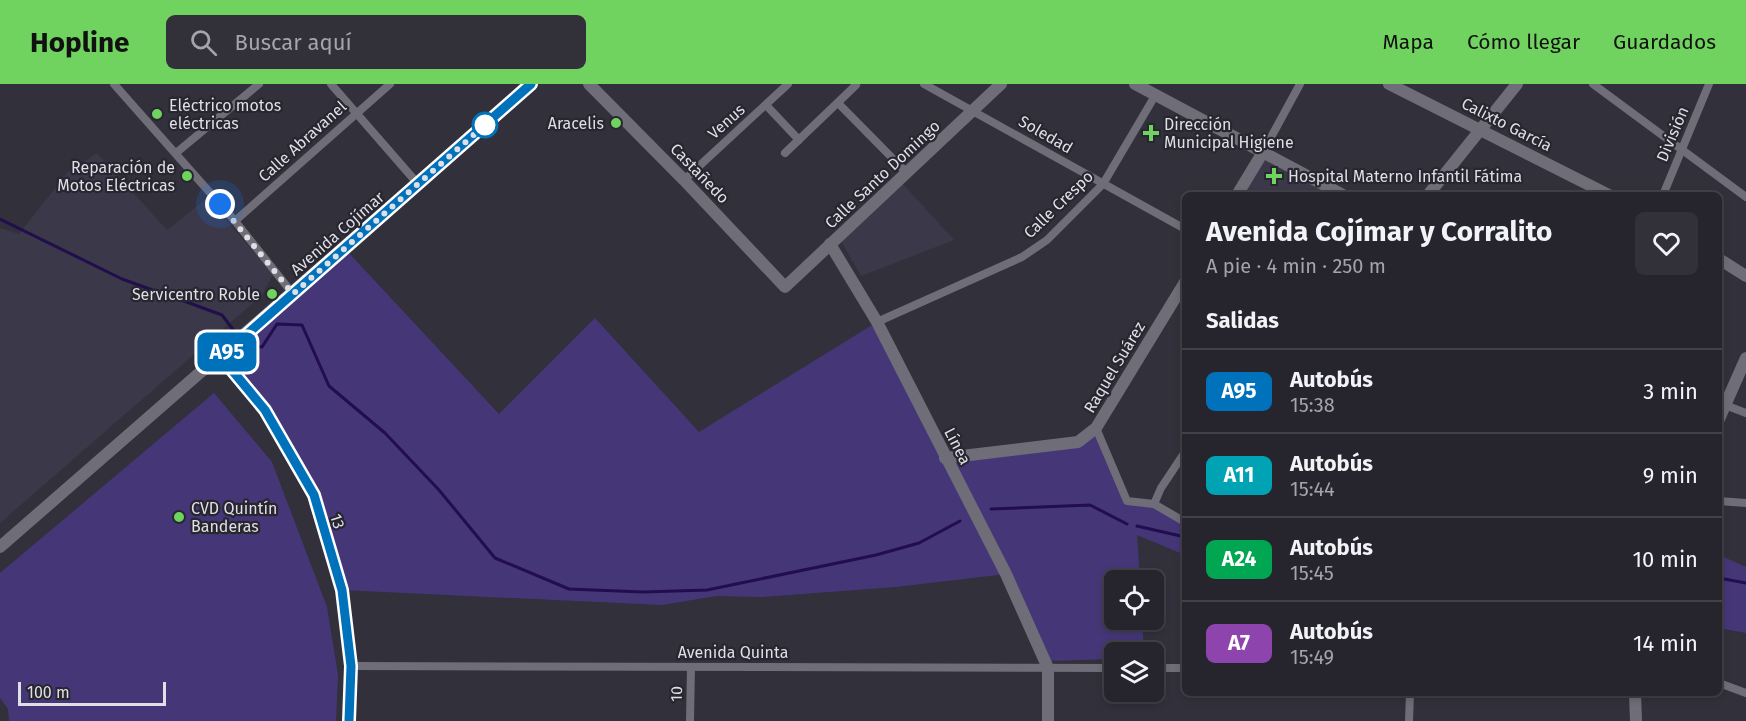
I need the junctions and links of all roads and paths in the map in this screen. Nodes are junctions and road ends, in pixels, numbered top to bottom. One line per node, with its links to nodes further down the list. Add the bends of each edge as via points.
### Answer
1 (114, 84): 18 (street)
2 (128, 84): 18 (street)
3 (259, 84): 28 (street)
4 (332, 84): 23 (street)
5 (390, 84): 23 (street, Calle Abravanel)
6 (531, 84): 32 (street, Avenida Cojímar)
7 (589, 84): 31 (street, Castañedo)
8 (788, 84): 21 (street, Venus)
9 (924, 84): 22 (street, Soledad)
10 (1001, 84): 22 (street, Calle Santo Domingo)
11 (1135, 84): 19 (street)
12 (1300, 84): 27 (street)
13 (1389, 84): 24 (street, Calixto García)
14 (1517, 84): 24 (street)
15 (1593, 84): 26 (street)
16 (1709, 84): 26 (street, División)
17 (856, 85): 20 (street)
18 (120, 91): 28 (street)
19 (1156, 94): 27 (street); 33 (street, Calle Crespo)
20 (838, 103): 25 (street); 30 (street)
21 (766, 105): 25 (street); 31 (street, Venus)
22 (974, 110): 30 (street, Calle Santo Domingo); 33 (street, Soledad)
23 (356, 113): 32 (street); 40 (street, Calle Abravanel)
24 (1483, 129): 36 (street); 37 (street, Calixto García)
25 (799, 140): 29 (street)
26 (1682, 150): 38 (street, División); 39 (street)
27 (1263, 152): 34 (street); 35 (street)
28 (176, 153): 40 (street)
29 (785, 153)
30 (907, 173): 42 (street, Calle Santo Domingo)
31 (684, 180): 45 (street, Castañedo)
32 (418, 184): 47 (street, Avenida Cojímar)
33 (1103, 184): 41 (street, Soledad); 48 (street, Calle Crespo, via 1047,240 1022,257)
34 (1239, 192)
35 (1337, 192)
36 (1430, 192)
37 (1603, 192)
38 (1664, 192)
39 (1746, 197)
40 (235, 221): 47 (street)
41 (1182, 227)
42 (830, 244): 45 (street, Calle Santo Domingo); 48 (street, Línea)
43 (1722, 261): 44 (street)
44 (1746, 276)
45 (784, 287)
46 (1182, 287): 54 (street, Raquel Suárez)
47 (293, 294): 49 (street, Avenida Cojímar)
48 (876, 322): 56 (street, Línea)
49 (221, 357): 61 (street, Avenida Cojímar); 62 (street, 13, via 265,410 314,495 342,590)
50 (1746, 358): 51 (street)
51 (1725, 405): 52 (street); 53 (street)
52 (1722, 412)
53 (1746, 413)
54 (1096, 428): 56 (street, Raquel Suárez, via 1077,442); 59 (street, via 1126,501)
55 (1182, 456): 59 (street)
56 (945, 458): 64 (street, Línea, via 1006,574)
57 (1722, 501): 58 (street)
58 (1746, 503)
59 (1154, 504): 60 (street)
60 (1182, 520)
61 (0, 548)
62 (351, 666): 63 (street, Avenida Quinta); 72 (street, 13)
63 (691, 667): 64 (street, Avenida Quinta); 73 (street, 10)
64 (1048, 668): 65 (street, Avenida Quinta); 74 (street)
65 (1104, 668)
66 (1164, 668): 67 (street)
67 (1182, 668)
68 (1722, 684): 69 (street)
69 (1746, 693)
70 (1410, 696): 75 (street)
71 (1635, 696): 76 (street)
72 (350, 721)
73 (690, 721)
74 (1048, 721)
75 (1409, 721)
76 (1636, 721)

